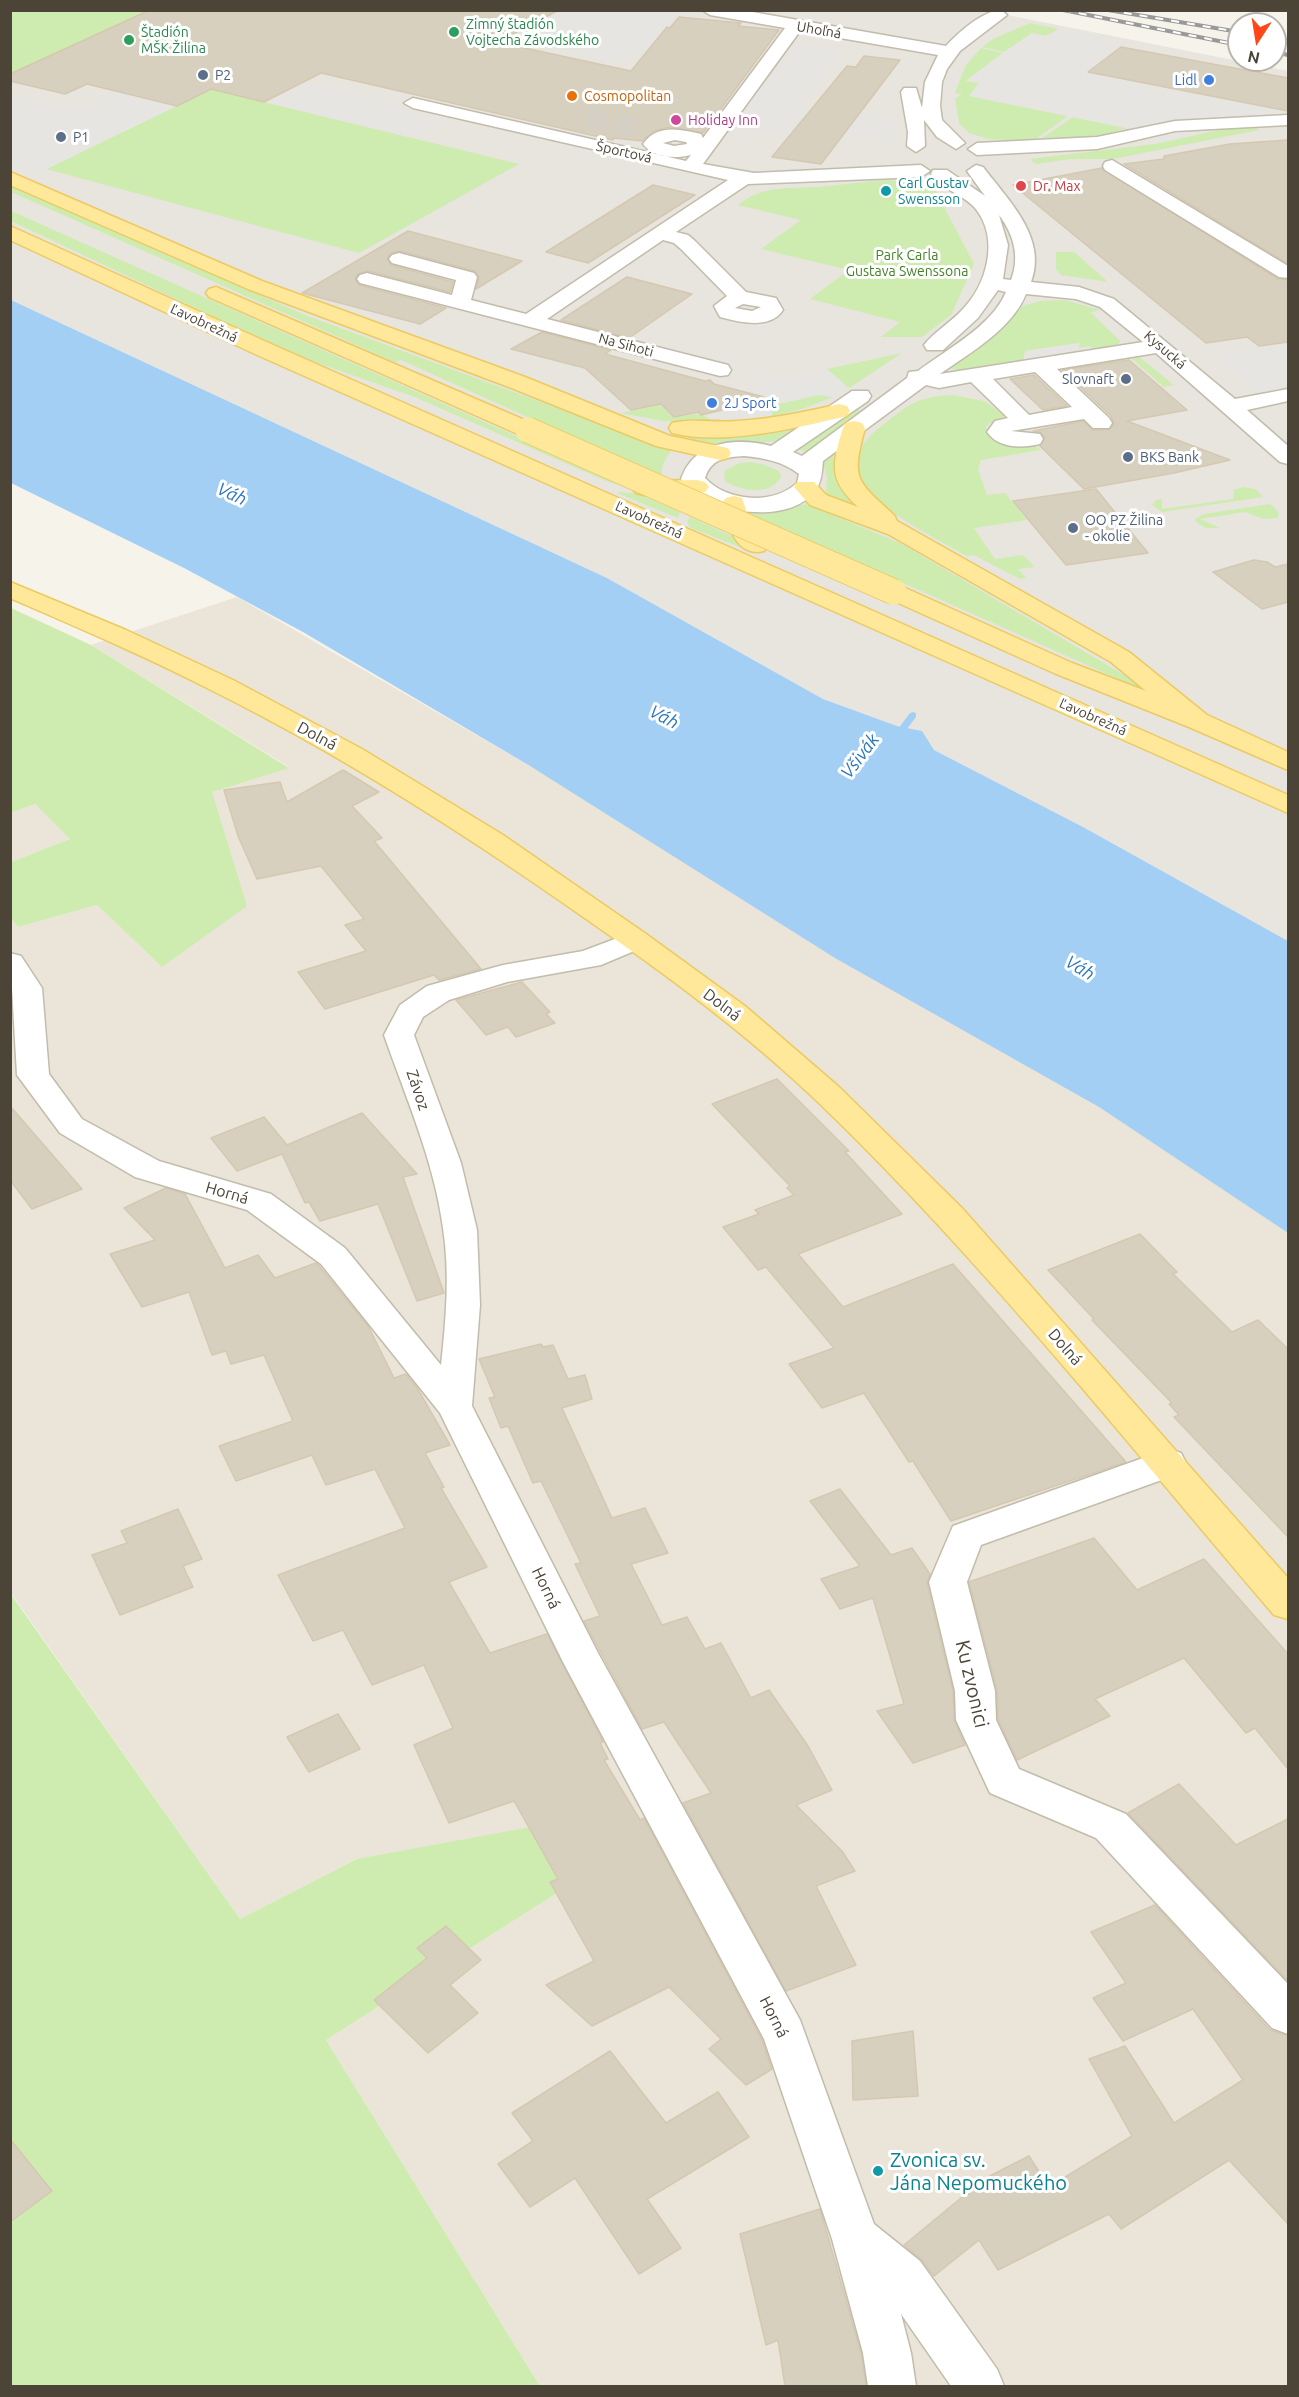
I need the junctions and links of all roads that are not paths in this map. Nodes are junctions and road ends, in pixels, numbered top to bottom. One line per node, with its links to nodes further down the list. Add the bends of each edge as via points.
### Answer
1 (710, 10): 4 (street, Uhoľná)
2 (974, 10): 6 (street)
3 (999, 15): 5 (street)
4 (795, 26): 6 (street, Uhoľná); 13 (street, via 718,131)
5 (948, 52): 6 (street, Uhoľná); 10 (street, via 936,75 931,109 933,121)
6 (920, 62): 12 (street, via 910,98 917,132)
7 (413, 103): 11 (street, Športová)
8 (1288, 120): 14 (street, via 1217,124 1136,144)
9 (641, 130): 11 (street)
10 (956, 143): 12 (street); 14 (street)
11 (658, 148): 13 (street, Športová); 13 (street)
12 (909, 152): 16 (street, via 907,165); 17 (street, Športová, via 876,167)
13 (691, 153): 18 (street, Športová)
14 (980, 161): 16 (street); 30 (street, via 1023,240 1027,266)
15 (1112, 166): 27 (street)
16 (930, 173): 17 (street, Športová); 20 (street)
17 (837, 174): 18 (street, Športová)
18 (746, 177): 23 (street)
19 (10, 178): 42 (main road, via 255,285)
20 (959, 187): 21 (street, via 957,198); 26 (street, via 977,200 994,224 998,235)
21 (966, 219)
22 (10, 232): 47 (main road, Ľavobrežná)
23 (662, 234): 31 (street, via 681,239); 33 (street)
24 (979, 238): 26 (street)
25 (399, 259): 32 (street, via 467,277)
26 (995, 274): 30 (street, Kysucká); 36 (street, via 962,321)
27 (1288, 277)
28 (367, 279): 32 (street, Na Sihoti)
29 (199, 285): 54 (main road, Ľavobrežná, bridge, via 1063,668)
30 (1020, 286): 34 (street, Kysucká, via 1092,297 1114,308); 36 (street, via 1003,315 987,330)
31 (740, 298)
32 (460, 304): 33 (street, Na Sihoti)
33 (531, 320): 35 (street, Na Sihoti)
34 (1161, 346): 37 (street); 39 (street, Kysucká)
35 (720, 370)
36 (913, 371): 37 (street, via 939,381); 41 (street); 41 (street, via 884,380)
37 (1026, 387): 40 (street); 40 (street, via 1028,431)
38 (1288, 395): 39 (street)
39 (1230, 407): 46 (street, Kysucká)
40 (1089, 411): 43 (street, via 1104,425)
41 (847, 419): 42 (main road, via 722,430); 44 (street); 48 (street, via 812,458); 51 (main road, via 845,476 855,492)
42 (619, 423): 45 (main road, via 664,441)
43 (1072, 431)
44 (777, 452): 45 (street, via 748,449); 48 (street, via 802,464)
45 (720, 453): 49 (street, via 698,464 693,471)
46 (1288, 457)
47 (544, 473): 49 (main road, via 618,486); 53 (main road, Ľavobrežná)
48 (807, 479): 50 (street, via 785,500); 51 (main road, via 818,500)
49 (697, 487): 50 (street)
50 (734, 503): 53 (main road, via 740,528)
51 (896, 529): 54 (main road, via 1120,657)
52 (10, 589): 57 (main road, Dolná, via 202,676 352,755 493,841)
53 (800, 589): 56 (main road, Ľavobrežná)
54 (1198, 721): 55 (main road, Ľavobrežná)
55 (1288, 762)
56 (1288, 805)
57 (636, 939): 59 (street, Závoz, via 590,960 503,974 438,993 411,1012 399,1035 456,1205 463,1274); 60 (main road, Dolná, via 742,1020 828,1094 950,1216)
58 (10, 962): 59 (street, Horná, via 27,988 33,1075 71,1126 147,1169 259,1202 333,1256)
59 (454, 1406): 63 (street, Horná, via 583,1662 784,2034)
60 (1168, 1463): 61 (main road, Dolná); 62 (street, Ku zvonici, via 966,1536 948,1582 975,1691 976,1720 1004,1781 1111,1826)
61 (1288, 1604)
62 (1288, 2014)
63 (856, 2240): 64 (street, Horná, via 887,2353); 65 (street, via 903,2277)
64 (892, 2386)
65 (980, 2386)

